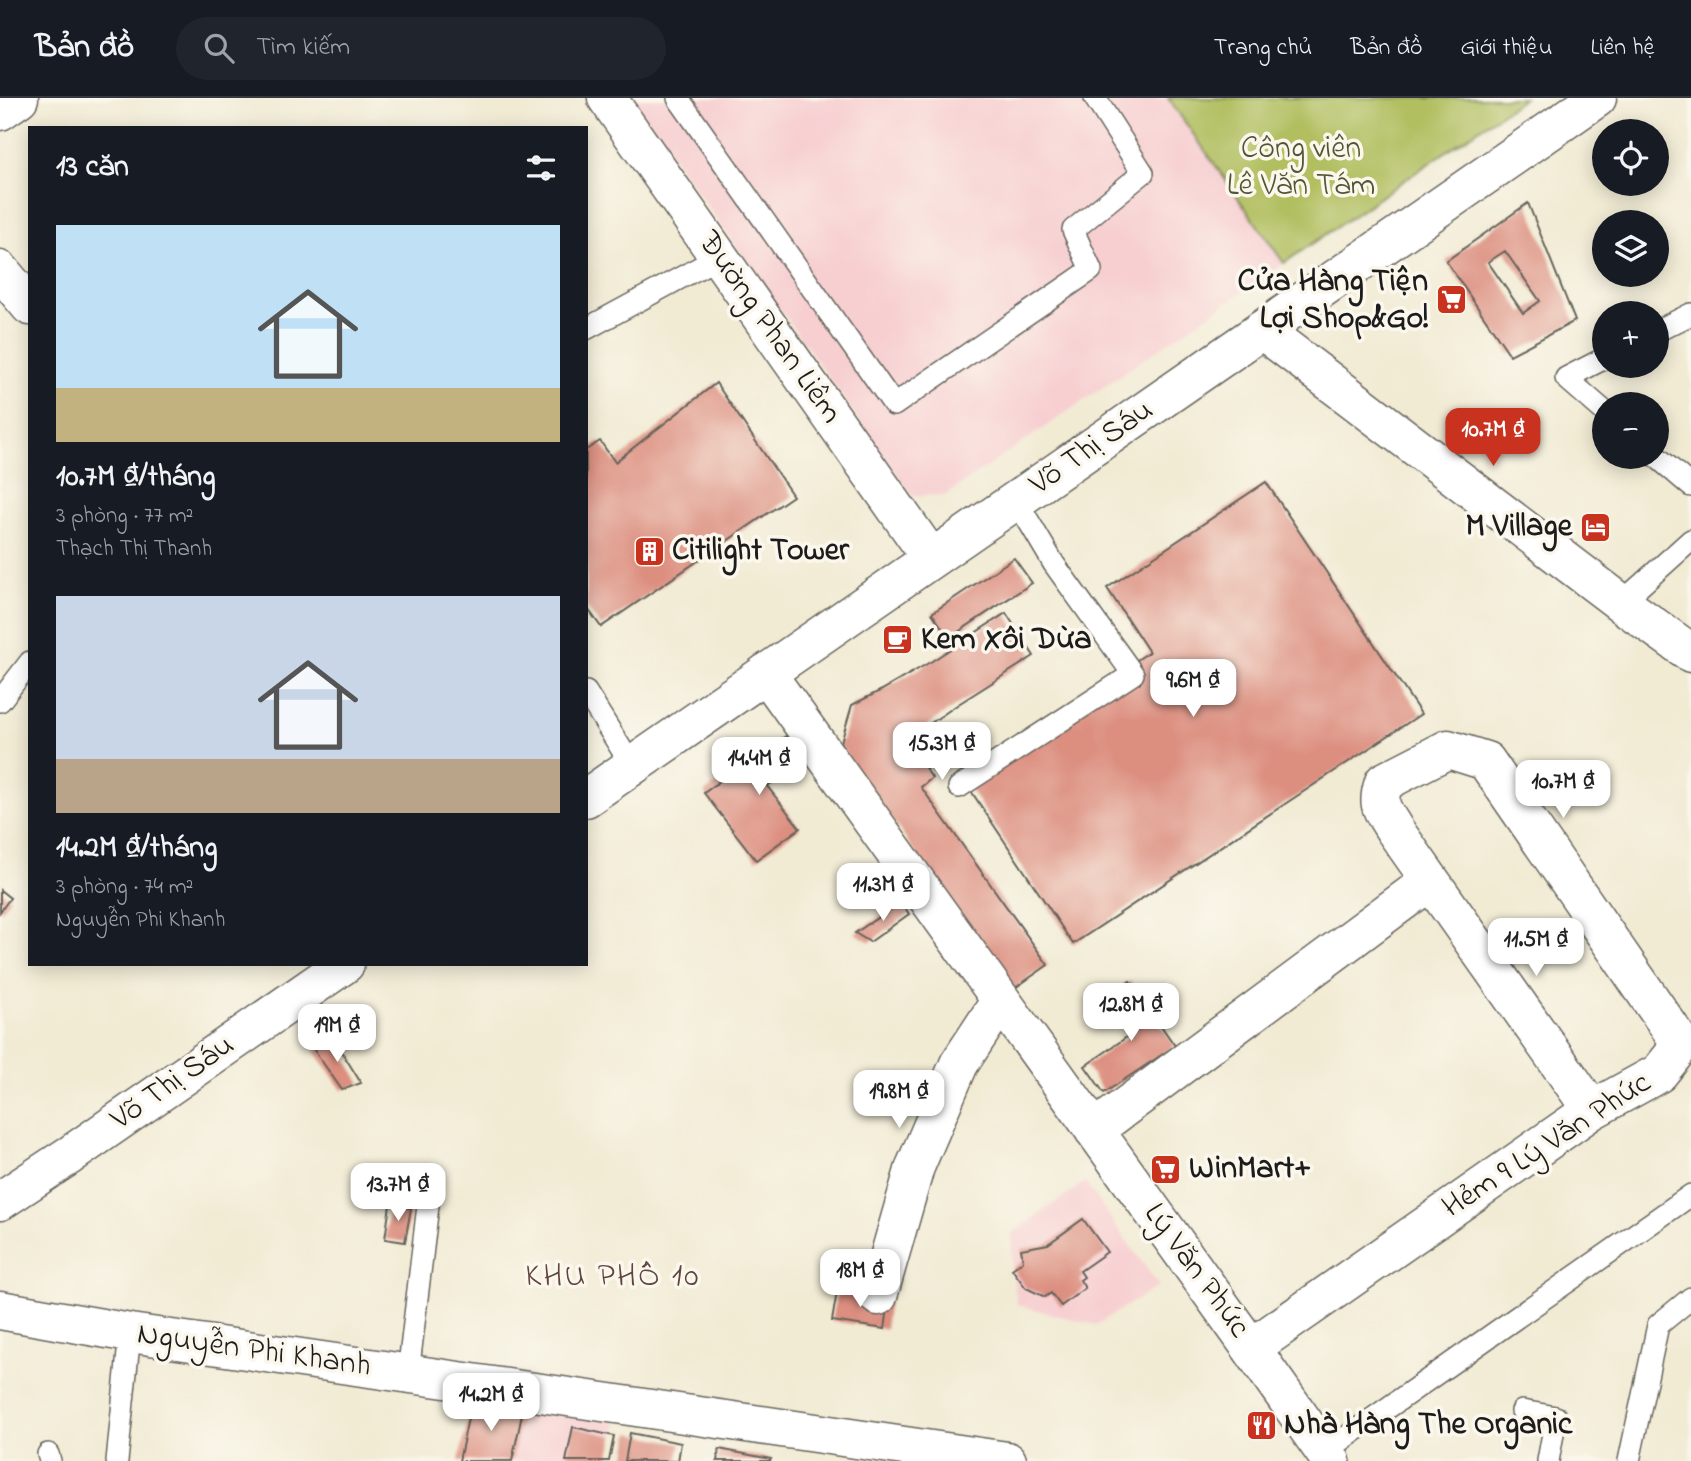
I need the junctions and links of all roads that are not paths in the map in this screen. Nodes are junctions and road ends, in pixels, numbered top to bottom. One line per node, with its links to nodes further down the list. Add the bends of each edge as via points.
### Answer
1 (19, 98): 6 (street)
2 (607, 98): 7 (street, Đường Phan Liêm)
3 (678, 98): 4 (lane, via 894,405 1091,270 1073,230 1143,173)
4 (1095, 98)
5 (1597, 98): 13 (street, Võ Thị Sáu)
6 (0, 111)
7 (719, 257): 12 (lane); 20 (street, Đường Phan Liêm)
8 (0, 271): 9 (street)
9 (28, 304)
10 (1691, 314): 11 (lane)
11 (1669, 325)
12 (588, 328)
13 (1262, 330): 18 (street, Võ Thị Sáu); 21 (street)
14 (1592, 365): 15 (lane, via 1566,378)
15 (1592, 401)
16 (1669, 467): 17 (lane)
17 (1691, 486)
18 (1016, 500): 20 (street, Võ Thị Sáu); 28 (lane, via 1054,564 1133,674)
19 (1691, 540): 21 (lane)
20 (932, 558): 24 (street, Võ Thị Sáu)
21 (1621, 603): 22 (street)
22 (1691, 653)
23 (28, 665): 26 (lane)
24 (766, 673): 27 (street, Võ Thị Sáu); 32 (street, Lý Văn Phức)
25 (588, 695): 27 (lane)
26 (0, 701)
27 (632, 766): 29 (street, Võ Thị Sáu)
28 (959, 788)
29 (588, 796)
30 (1430, 881): 33 (street); 33 (street, Hẻm 9 Lý Văn Phức, via 1379,799 1384,782 1448,749 1486,761 1677,1038 1675,1053 1659,1073); 34 (street)
31 (342, 966): 37 (street, Võ Thị Sáu)
32 (1001, 1000): 34 (street, Lý Văn Phức); 38 (street, via 960,1064 915,1167)
33 (1592, 1110): 42 (street, Hẻm 9 Lý Văn Phức)
34 (1094, 1130): 42 (street, Lý Văn Phức)
35 (1691, 1195): 45 (lane)
36 (429, 1197): 43 (lane)
37 (0, 1201)
38 (878, 1296)
39 (1691, 1298): 49 (lane, via 1658,1325)
40 (0, 1310): 41 (street, Nguyễn Phi Khanh)
41 (130, 1333): 43 (street, Nguyễn Phi Khanh); 46 (lane)
42 (1251, 1348): 45 (street, Lý Văn Phức)
43 (408, 1374): 47 (street, Nguyễn Phi Khanh)
44 (1522, 1411): 48 (lane, via 1556,1417)
45 (1328, 1457)
46 (117, 1461)
47 (1007, 1461)
48 (1549, 1461)
49 (1629, 1461)

